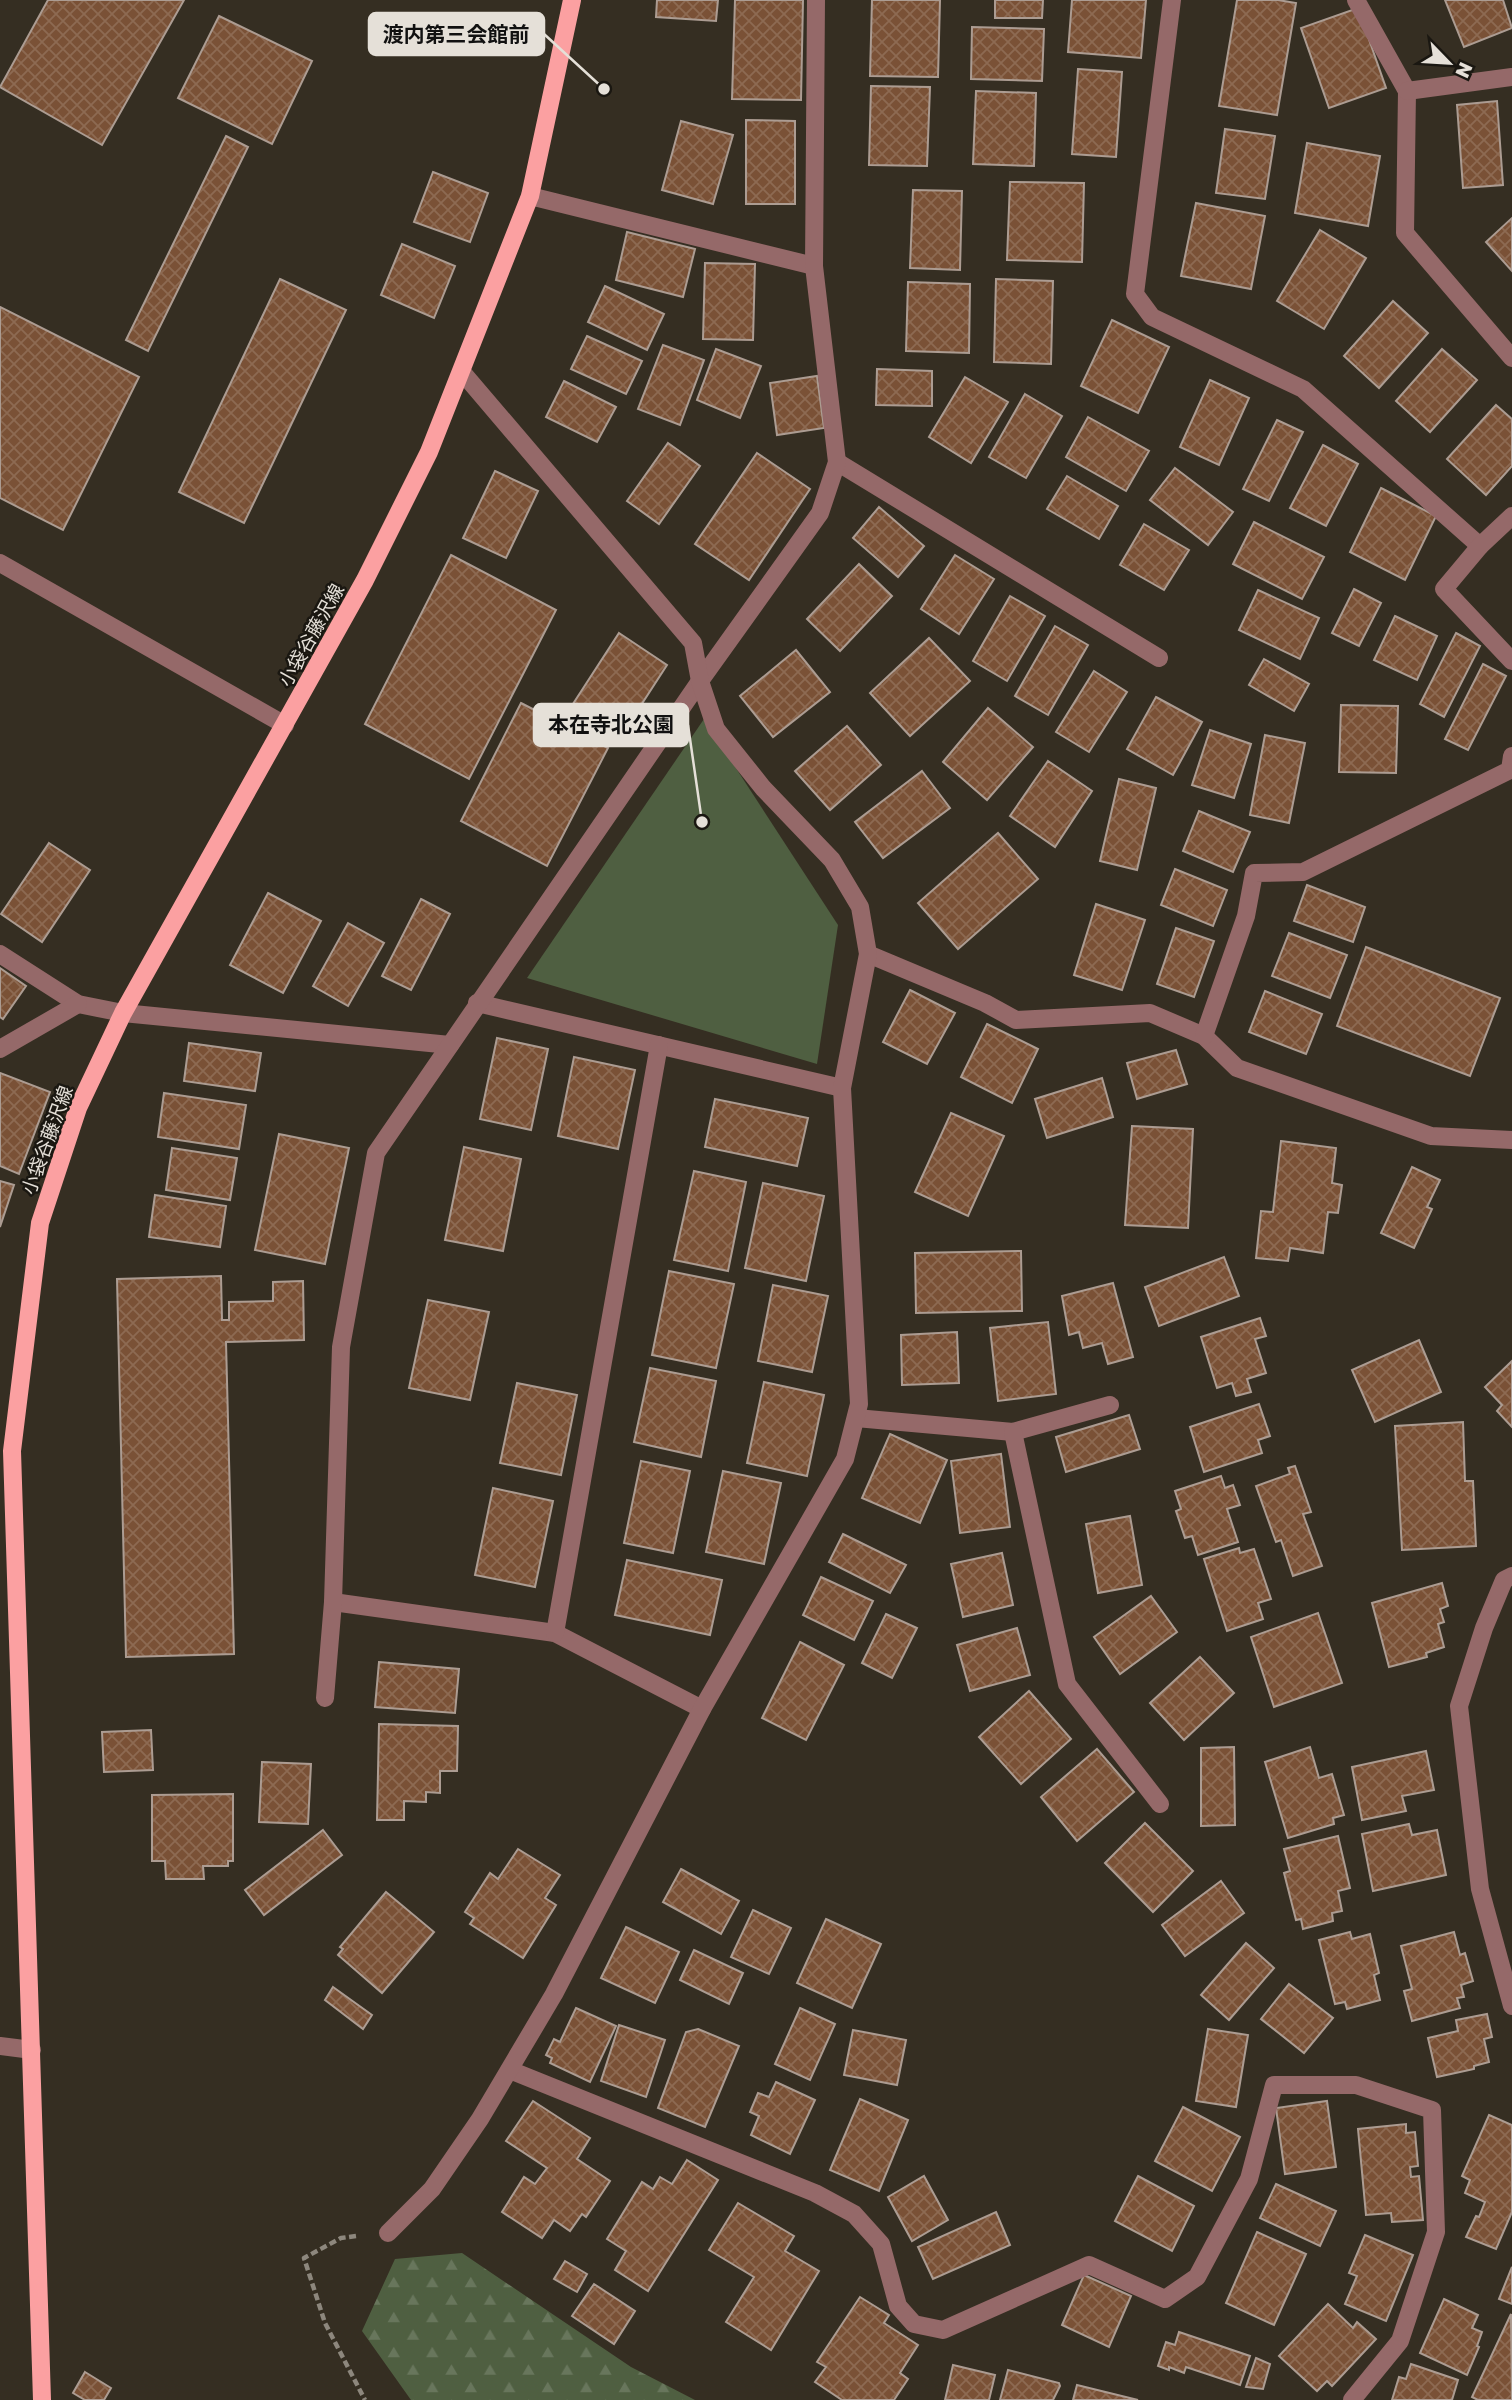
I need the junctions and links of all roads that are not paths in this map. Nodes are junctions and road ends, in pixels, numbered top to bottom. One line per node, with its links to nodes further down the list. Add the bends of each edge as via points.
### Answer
1 (572, 0): 7 (main road, 小袋谷藤沢線)
2 (816, 0): 8 (street)
3 (1172, 0): 13 (street, via 1135,294 1152,317 1303,389)
4 (1356, 0): 6 (street)
5 (1512, 77): 6 (street)
6 (1407, 91): 9 (street, via 1405,233)
7 (530, 197): 8 (street); 10 (main road, 小袋谷藤沢線)
8 (814, 266): 11 (street)
9 (1512, 358)
10 (462, 372): 17 (street, via 693,643); 18 (main road, 小袋谷藤沢線, via 423,464 365,580)
11 (837, 462): 15 (street); 17 (street, via 820,513)
12 (1512, 516): 13 (street)
13 (1480, 546): 16 (street, via 1444,589)
14 (0, 563): 18 (street)
15 (1159, 658)
16 (1512, 661)
17 (700, 681): 21 (street, via 716,729 763,788 832,860 860,907); 22 (street)
18 (285, 725): 24 (main road, 小袋谷藤沢線)
19 (1512, 756): 25 (street, via 1510,771 1303,872 1254,873 1246,916)
20 (0, 954): 23 (street)
21 (868, 954): 25 (street, via 1016,1020 1150,1013); 29 (street)
22 (477, 1003): 26 (street); 27 (street)
23 (78, 1004): 24 (street); 28 (street)
24 (123, 1013): 26 (street); 42 (main road, 小袋谷藤沢線, via 78,1108 40,1223 12,1451)
25 (1205, 1036): 30 (street, via 1237,1068 1431,1136)
26 (450, 1045): 35 (street, via 376,1153 341,1347)
27 (659, 1045): 29 (street); 36 (street)
28 (0, 1049)
29 (842, 1088): 32 (street, via 859,1404)
30 (1512, 1140)
31 (1110, 1405): 33 (street)
32 (856, 1418): 33 (street); 38 (street, via 845,1459)
33 (1013, 1433): 39 (street, via 1067,1684)
34 (1512, 1576): 40 (street, via 1504,1580 1494,1604 1459,1706 1480,1889)
35 (333, 1602): 36 (street); 37 (street)
36 (555, 1633): 38 (street)
37 (325, 1698)
38 (702, 1709): 43 (street)
39 (1160, 1804)
40 (1512, 2006)
41 (0, 2046): 42 (street)
42 (32, 2050): 45 (main road, 小袋谷藤沢線)
43 (510, 2070): 44 (street, via 432,2189); 46 (street, via 815,2193 854,2214 881,2244 898,2306 914,2324 943,2330 1089,2265 1166,2299 1196,2277 1249,2179 1274,2085 1356,2085 1432,2110 1436,2232 1400,2341)
44 (388, 2233)
45 (42, 2400)
46 (1352, 2400)

